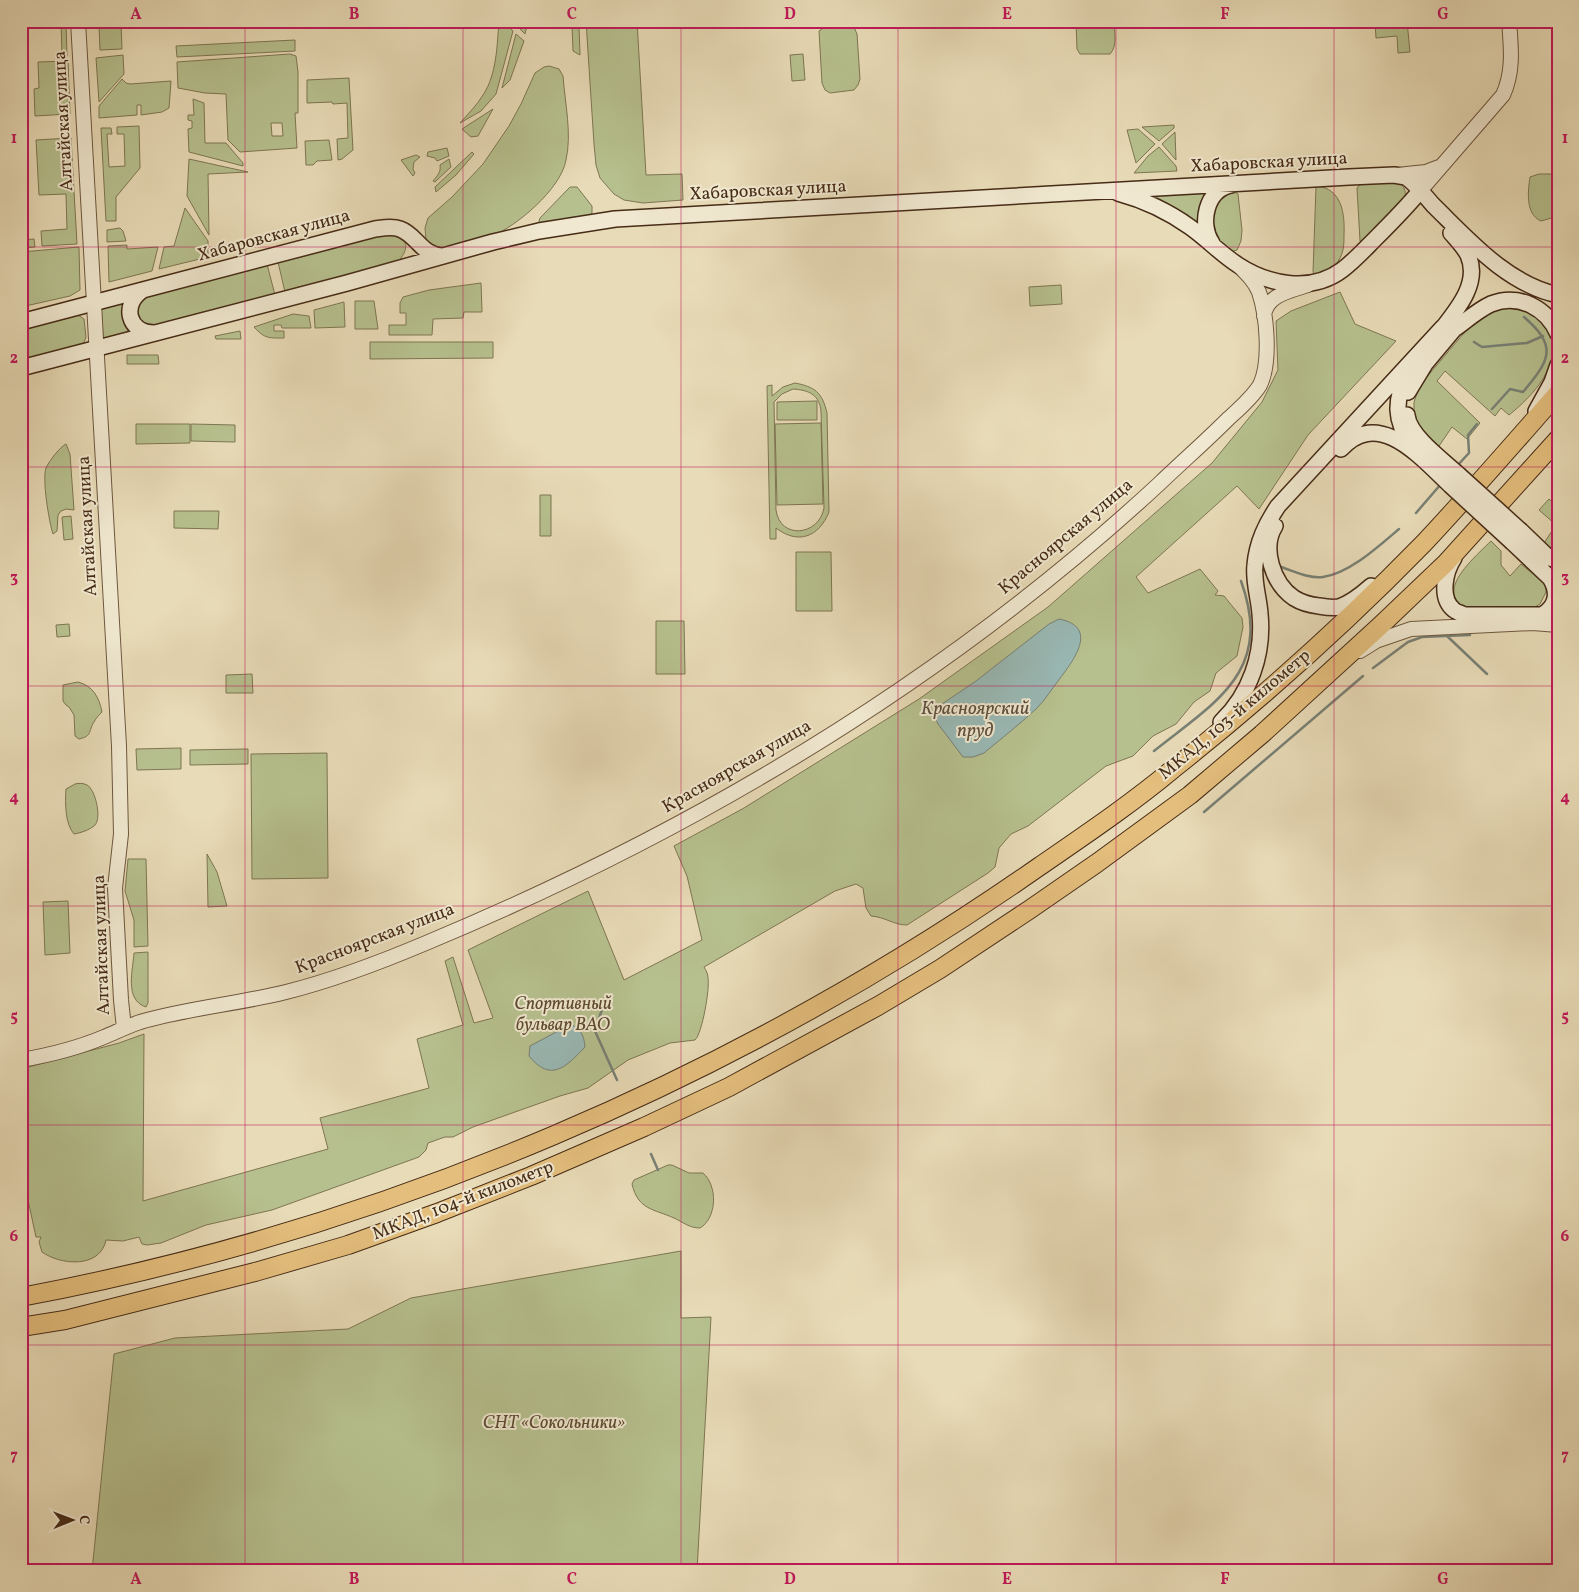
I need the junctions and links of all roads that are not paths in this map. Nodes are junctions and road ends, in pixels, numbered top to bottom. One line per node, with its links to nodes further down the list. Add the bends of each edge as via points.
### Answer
1 (78, 21): 18 (street, Алтайская улица)
2 (1509, 21): 3 (street, via 1511,69 1503,95)
3 (1442, 165): 4 (street, Хабаровская улица, via 1426,172); 7 (street)
4 (1394, 175): 5 (main road, Хабаровская улица); 7 (main road, via 1409,179)
5 (1236, 184): 6 (main road, Хабаровская улица); 11 (main road, via 1218,191 1207,208 1207,234)
6 (1097, 190): 11 (main road, Хабаровская улица, via 1121,194 1151,205 1177,218); 12 (main road, Хабаровская улица, via 615,219 539,231)
7 (1420, 191): 8 (main road, Хабаровская улица); 10 (main road)
8 (1407, 207): 15 (main road, Хабаровская улица, via 1342,271); 21 (main road, via 1422,206 1434,213 1467,253 1471,264 1467,293)
9 (411, 237): 12 (main road, Хабаровская улица, via 430,254); 14 (main road, via 413,245 409,261); 16 (main road, Хабаровская улица, via 400,229 375,229)
10 (1468, 238): 17 (main road, via 1525,283); 21 (main road, via 1477,249 1481,278 1470,307)
11 (1216, 248): 13 (main road, Хабаровская улица)
12 (445, 256): 14 (main road, Хабаровская улица)
13 (1238, 265): 15 (main road, Хабаровская улица, via 1280,282); 19 (street, Красноярская улица, via 1255,284)
14 (398, 268): 22 (main road, Хабаровская улица)
15 (1310, 284): 19 (street, via 1271,300)
16 (144, 290): 18 (main road, Хабаровская улица); 22 (main road, via 134,298 131,320 140,331)
17 (1558, 295)
18 (94, 303): 20 (main road, Хабаровская улица); 24 (street, Алтайская улица)
19 (1264, 317): 41 (street, Красноярская улица, via 1267,352 1260,384 1205,442 1100,537 1020,600 903,688 800,755 699,814 541,892 425,944 315,984 168,1015)
20 (21, 322)
21 (1449, 327): 23 (main road, via 1491,304 1515,300 1540,309); 29 (main road, via 1408,370 1400,387 1398,419); 31 (main road, via 1414,378 1406,408 1407,420 1414,431); 38 (main road, via 1278,506 1267,522 1258,544 1254,567 1260,642 1251,678 1230,714)
22 (154, 334): 24 (main road, Хабаровская улица)
23 (1558, 334)
24 (96, 349): 26 (main road, Хабаровская улица); 41 (street, Алтайская улица, via 120,775 121,834 116,888)
25 (1558, 365): 30 (main road, via 1539,407)
26 (21, 368)
27 (1558, 392): 30 (highway, МКАД, 103-й километр)
28 (1555, 445): 32 (highway, МКАД, 103-й километр)
29 (1415, 452): 31 (main road); 33 (main road, via 1396,440 1373,433 1357,436 1346,444 1285,511 1273,529 1270,563 1283,588 1293,598 1305,604 1338,607 1358,597)
30 (1489, 471): 33 (highway, МКАД, 103-й километр)
31 (1455, 480): 34 (main road, bridge)
32 (1471, 535): 34 (main road, via 1446,575 1447,602 1464,615 1542,615 1555,603); 37 (highway, МКАД, 103-й километр)
33 (1424, 542): 38 (highway, МКАД, 103-й километр, via 1302,658)
34 (1551, 563): 35 (street)
35 (1558, 581)
36 (1558, 625): 37 (street, via 1533,622 1411,629)
37 (1346, 658): 40 (highway, МКАД, 103-й километр, via 1262,734 1168,811 1021,915)
38 (1171, 771): 39 (highway, МКАД, 103-й километр, via 991,901)
39 (863, 980): 43 (highway, МКАД, 104-й километр, via 716,1060 632,1100 426,1185 339,1217 248,1244 86,1285)
40 (878, 1006): 44 (highway, МКАД, 104-й километр, via 729,1087 644,1128 437,1213 348,1245 255,1272)
41 (124, 1028): 42 (street, Красноярская улица, via 57,1053)
42 (21, 1060)
43 (21, 1297)
44 (21, 1328)

